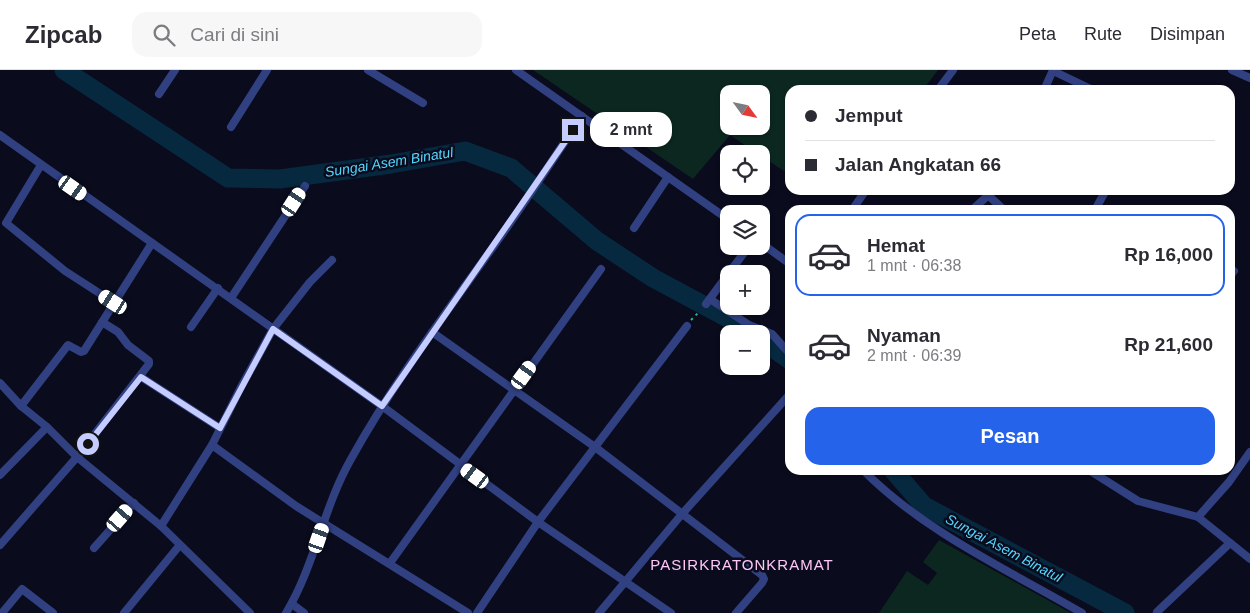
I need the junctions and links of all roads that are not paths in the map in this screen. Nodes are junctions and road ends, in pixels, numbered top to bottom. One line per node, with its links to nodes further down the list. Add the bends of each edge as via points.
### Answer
1 (175, 70): 12 (street)
2 (267, 70): 15 (street)
3 (368, 70): 13 (street)
4 (516, 70): 14 (street)
5 (953, 70): 9 (street)
6 (1232, 70): 8 (street)
7 (1053, 71): 10 (street); 11 (street)
8 (1250, 78)
9 (942, 85)
10 (1046, 85)
11 (1082, 85)
12 (159, 94)
13 (423, 103)
14 (582, 116): 18 (street); 37 (street)
15 (231, 127)
16 (0, 135): 17 (street)
17 (41, 166): 24 (street); 32 (street, via 6,223 65,271)
18 (668, 177): 22 (street); 23 (street)
19 (305, 186): 31 (street)
20 (990, 195): 21 (street)
21 (978, 205)
22 (720, 214)
23 (634, 228)
24 (152, 243): 30 (street); 32 (street)
25 (770, 250): 28 (street)
26 (742, 255): 38 (street, via 708,301 749,325 772,334)
27 (332, 260): 36 (street)
28 (785, 260)
29 (601, 268): 41 (street)
30 (218, 288): 31 (street); 35 (street)
31 (231, 298): 36 (street)
32 (113, 302): 33 (street)
33 (102, 322): 39 (street, via 150,361); 43 (street, via 84,351 68,345)
34 (686, 326): 48 (street)
35 (191, 328)
36 (273, 329): 44 (street); 46 (street)
37 (432, 332): 41 (street); 44 (street)
38 (785, 348)
39 (141, 377): 46 (street); 50 (street)
40 (1, 385): 43 (street)
41 (513, 390): 48 (street); 51 (street)
42 (785, 400): 58 (street)
43 (21, 406): 45 (street)
44 (382, 406): 51 (street); 61 (street, via 350,461)
45 (47, 427): 50 (street); 56 (street)
46 (220, 428): 47 (street)
47 (212, 445): 61 (street); 62 (street)
48 (594, 447): 58 (street); 60 (street)
49 (1250, 452): 52 (street)
50 (78, 457): 57 (street); 64 (street)
51 (459, 464): 60 (street); 68 (street)
52 (1235, 474)
53 (869, 475): 83 (street, via 932,526)
54 (1097, 475): 59 (street, via 1138,501)
55 (1235, 475): 59 (street)
56 (0, 476)
57 (134, 503): 62 (street); 66 (street)
58 (682, 514): 69 (street); 82 (street, via 764,578)
59 (1198, 517): 63 (street)
60 (538, 522): 69 (street); 79 (street)
61 (324, 523): 68 (street); 70 (street, via 309,568)
62 (161, 526): 65 (street)
63 (1230, 543): 67 (street); 71 (street)
64 (0, 545)
65 (179, 546): 74 (street); 75 (street)
66 (94, 548)
67 (1250, 559)
68 (390, 563): 78 (street)
69 (624, 581): 80 (street); 81 (street)
70 (292, 604): 76 (street); 77 (street)
71 (1157, 612)
72 (2, 613): 73 (street, via 22,589)
73 (53, 613)
74 (124, 613)
75 (250, 613)
76 (286, 613)
77 (304, 613)
78 (468, 613)
79 (477, 613)
80 (598, 613)
81 (670, 613)
82 (736, 613)
83 (1082, 613)

